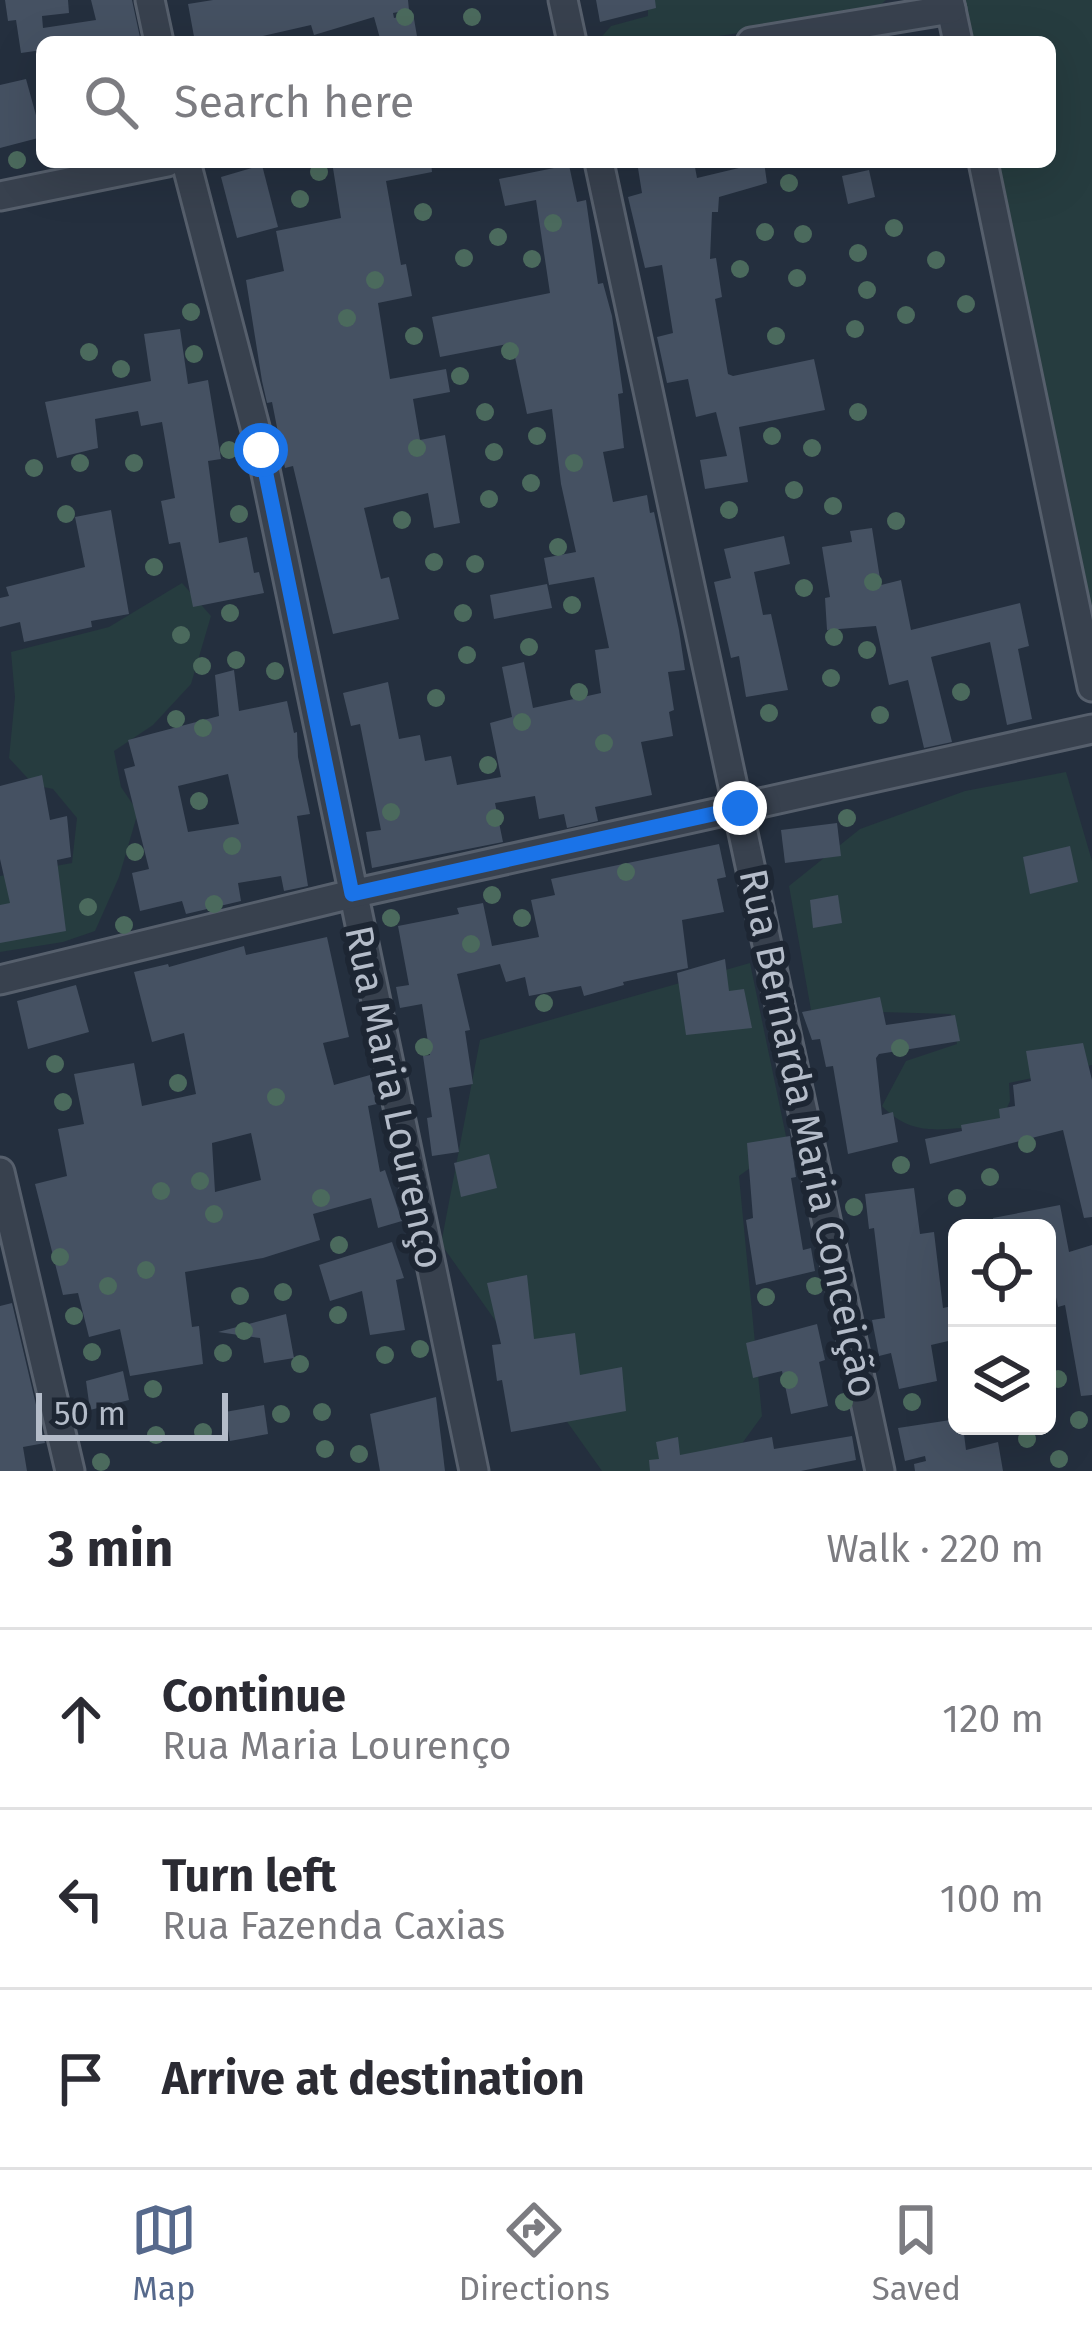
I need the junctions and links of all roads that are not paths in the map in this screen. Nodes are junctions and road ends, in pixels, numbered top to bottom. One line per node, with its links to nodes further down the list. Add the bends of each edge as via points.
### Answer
1 (150, 0): 4 (street)
2 (563, 0): 5 (street)
3 (950, 4): 6 (street); 7 (street)
4 (158, 36)
5 (571, 36)
6 (782, 36)
7 (957, 36)
8 (138, 168): 12 (street)
9 (188, 168): 16 (street, Rua Maria Lourenço, via 261,450)
10 (599, 168): 15 (street, Rua Bernarda Maria Conceição)
11 (984, 168): 13 (street)
12 (0, 196)
13 (1092, 687)
14 (1092, 729): 15 (street)
15 (740, 808): 16 (street); 21 (street, Rua Bernarda Maria Conceição)
16 (352, 894): 17 (street); 20 (street, Rua Maria Lourenço)
17 (0, 980)
18 (0, 1172): 19 (street)
19 (70, 1471)
20 (474, 1471)
21 (880, 1471)

